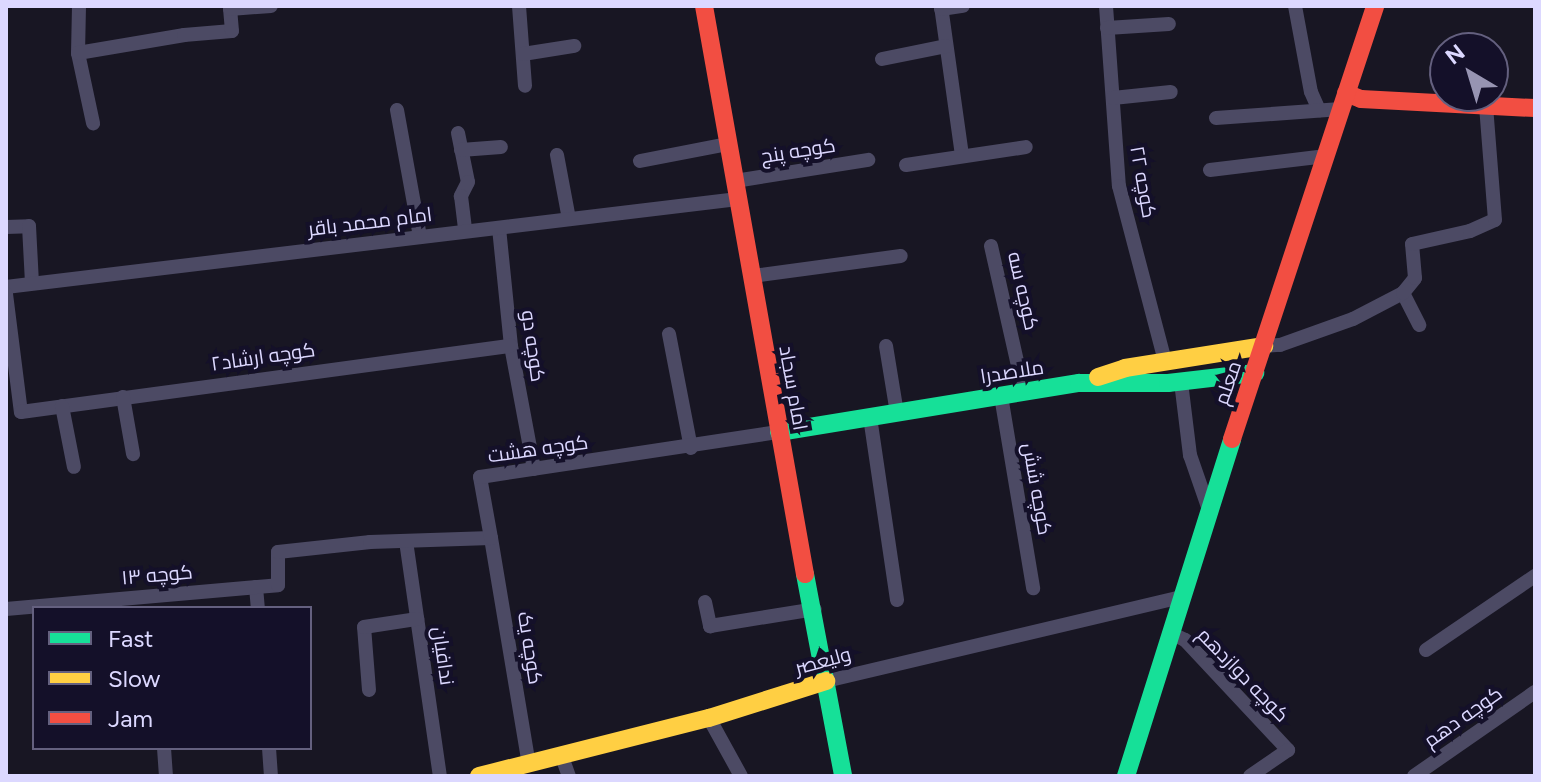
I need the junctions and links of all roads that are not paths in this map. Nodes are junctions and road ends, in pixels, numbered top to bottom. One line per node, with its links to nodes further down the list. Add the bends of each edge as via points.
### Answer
1 (79, 6): 14 (street)
2 (271, 6): 14 (street, via 230,9 232,31)
3 (519, 6): 15 (street)
4 (704, 6): 30 (street, امام سجاد)
5 (963, 6): 9 (street)
6 (1106, 6): 11 (street, کوچه ۲۲)
7 (1295, 6): 25 (street)
8 (1375, 6): 20 (street, معلم)
9 (941, 8): 13 (street)
10 (1169, 24): 11 (street)
11 (1107, 28): 19 (street, کوچه ۲۲)
12 (574, 46): 15 (street)
13 (946, 46): 16 (street); 35 (street)
14 (78, 53): 28 (street)
15 (523, 54): 17 (street)
16 (882, 59)
17 (525, 86)
18 (1171, 92): 19 (street)
19 (1113, 98): 59 (street, کوچه ۲۲, via 1119,186)
20 (1343, 101): 21 (street); 25 (street); 36 (street, معلم)
21 (1429, 103)
22 (1509, 107): 23 (street)
23 (1535, 108)
24 (397, 110): 46 (street)
25 (1319, 110): 27 (street)
26 (1486, 112): 52 (street, via 1495,220 1412,244 1415,278)
27 (1216, 118)
28 (93, 123)
29 (458, 133): 33 (street)
30 (728, 144): 38 (street); 41 (street, امام سجاد)
31 (501, 147): 33 (street)
32 (1026, 147): 35 (street)
33 (461, 150): 45 (street, via 468,182 461,196)
34 (557, 155): 42 (street)
35 (962, 155): 39 (street)
36 (1326, 156): 40 (street); 58 (street, معلم)
37 (868, 160): 41 (street, کوچه پنج)
38 (640, 161)
39 (906, 165)
40 (1210, 170)
41 (737, 190): 42 (street, امام محمد باقر); 49 (street, امام سجاد)
42 (569, 219): 44 (street, امام محمد باقر)
43 (6, 227): 50 (street, via 29,226)
44 (499, 228): 45 (street, امام محمد باقر); 56 (street, کوچه دو)
45 (465, 231): 46 (street, امام محمد باقر)
46 (420, 237): 50 (street, امام محمد باقر)
47 (991, 246): 63 (street, کوچه سه)
48 (901, 256): 49 (street)
49 (753, 276): 69 (street, امام سجاد)
50 (32, 283): 51 (street, امام محمد باقر)
51 (6, 287)
52 (1403, 293): 54 (street); 58 (street, via 1353,319)
53 (6, 294): 66 (street, کوچه ارشاد۲, via 21,412)
54 (1419, 325)
55 (669, 334): 70 (street)
56 (511, 346): 65 (street, کوچه ارشاد۲); 73 (street, کوچه دو)
57 (886, 346): 67 (street)
58 (1264, 346): 59 (street); 60 (street, معلم)
59 (1165, 361): 62 (street)
60 (1255, 373): 61 (street, ملاصدرا); 74 (street, معلم)
61 (1181, 382): 62 (street, ملاصدرا); 74 (street, via 1190,455)
62 (1079, 383): 63 (street, ملاصدرا)
63 (1024, 392): 64 (street, ملاصدرا)
64 (1001, 396): 67 (street, ملاصدرا); 79 (street, کوچه شش)
65 (123, 397): 66 (street, کوچه ارشاد۲); 71 (street)
66 (62, 406): 72 (street)
67 (897, 413): 68 (street, ملاصدرا)
68 (870, 417): 69 (street, ملاصدرا); 81 (street)
69 (779, 432): 70 (street, کوچه هشت); 88 (street, امام سجاد)
70 (691, 448): 73 (street, کوچه هشت)
71 (133, 454)
72 (74, 467)
73 (534, 469): 75 (street, کوچه هشت, via 480,477)
74 (1209, 510): 80 (street, معلم)
75 (491, 538): 76 (street); 99 (street, کوچه یک)
76 (406, 541): 78 (street, via 278,552 278,585); 89 (street, ندافیان)
77 (1535, 576): 91 (street)
78 (256, 587): 82 (street, کوچه ۱۳); 85 (street)
79 (1033, 588)
80 (1181, 597): 90 (street, معلم); 92 (street, ولیعصر)
81 (897, 600)
82 (156, 601): 84 (street, کوچه ۱۳)
83 (705, 602): 88 (street, via 710,626)
84 (62, 606)
85 (258, 606)
86 (32, 608): 87 (street, کوچه ۱۳)
87 (6, 609)
88 (815, 609): 92 (street, امام سجاد)
89 (417, 619): 93 (street, via 364,627); 103 (street, ندافیان)
90 (1170, 633): 107 (street, معلم); 108 (street, کوچه دوازدهم, via 1185,640 1288,750)
91 (1426, 650)
92 (826, 681): 95 (street, ولیعصر); 106 (street, امام سجاد)
93 (369, 690)
94 (1535, 692): 109 (street, کوچه دهم)
95 (709, 718): 98 (street, ولیعصر); 105 (street)
96 (164, 750): 101 (street)
97 (269, 750): 102 (street)
98 (562, 757): 99 (street, ولیعصر); 104 (street)
99 (529, 764): 100 (street, ولیعصر)
100 (488, 775)
101 (166, 776)
102 (271, 776)
103 (440, 776)
104 (569, 776)
105 (741, 776)
106 (843, 776)
107 (1126, 776)
108 (1250, 776)
109 (1414, 776)

